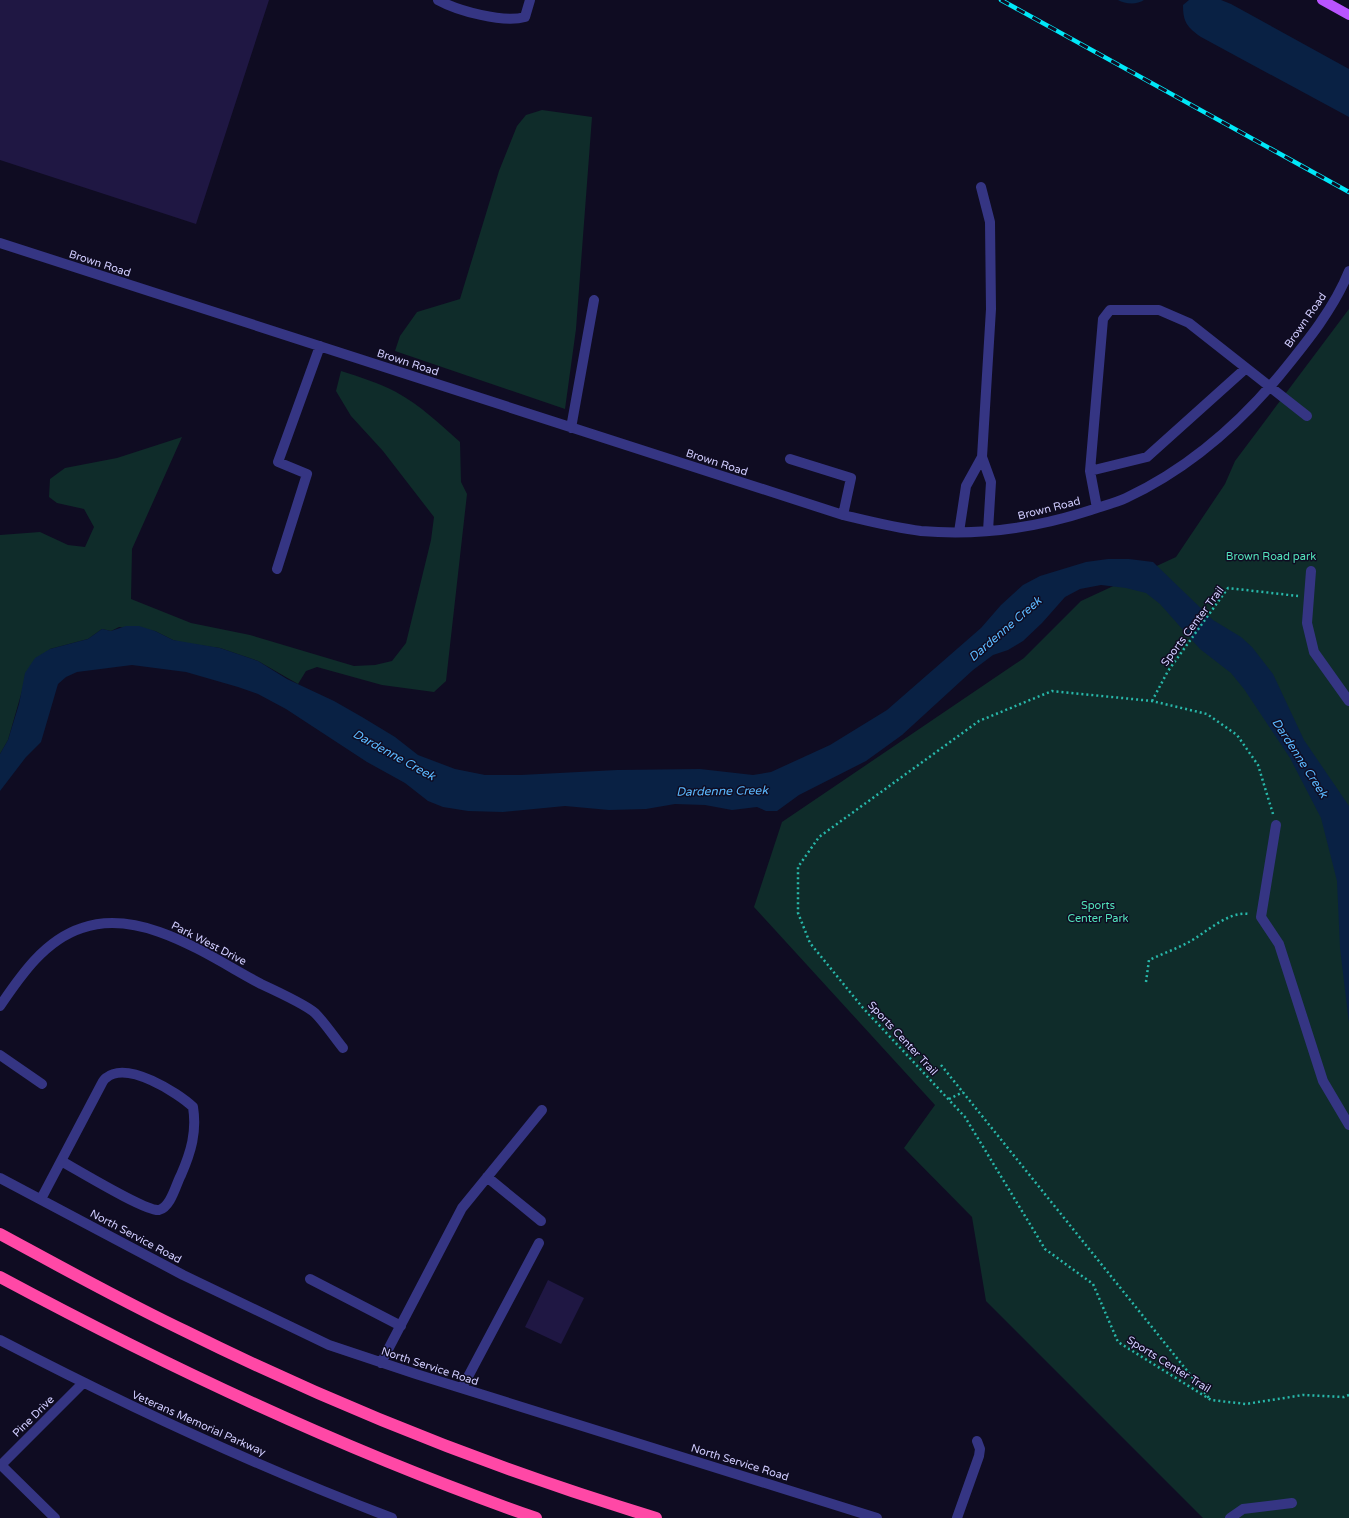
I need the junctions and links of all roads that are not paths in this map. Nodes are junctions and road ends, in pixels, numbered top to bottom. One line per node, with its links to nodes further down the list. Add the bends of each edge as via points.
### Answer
1 (438, 0): 2 (street, via 456,9 514,20 525,17)
2 (530, 0)
3 (1322, 0): 4 (main road)
4 (1349, 15)
5 (981, 187): 14 (street, via 990,222 991,309)
6 (0, 243): 9 (street, Brown Road)
7 (1349, 271): 11 (street, Brown Road, via 1333,302)
8 (594, 300): 13 (street)
9 (320, 346): 13 (street, Brown Road); 21 (street, via 278,462 307,474)
10 (1245, 368): 11 (street); 16 (street, via 1147,457); 16 (street, via 1189,323 1159,310 1110,310 1103,319)
11 (1269, 387): 12 (street); 17 (street, Brown Road, via 1200,453 1164,478 1125,498)
12 (1306, 416)
13 (571, 428): 18 (street, Brown Road)
14 (982, 457): 19 (street, via 991,482); 20 (street, via 966,486)
15 (790, 459): 18 (street, via 851,478)
16 (1090, 471): 17 (street)
17 (1097, 508): 19 (street, Brown Road, via 1028,527)
18 (843, 515): 20 (street, Brown Road, via 921,531)
19 (988, 531): 20 (street, Brown Road)
20 (959, 532)
21 (277, 569)
22 (1310, 571): 23 (street, via 1307,623 1314,652)
23 (1349, 701)
24 (1276, 824): 30 (street, via 1262,916 1279,944 1323,1081)
25 (0, 1006): 26 (street, Park West Drive, via 25,971 59,940 81,928 104,922 132,924 171,935 314,1012)
26 (343, 1048)
27 (0, 1055): 28 (street)
28 (42, 1084)
29 (542, 1110): 33 (street)
30 (1349, 1125)
31 (61, 1161): 31 (street, via 101,1085 107,1077 116,1073 135,1074 183,1098 193,1107 196,1124 191,1153 171,1197 159,1210 138,1203); 34 (street)
32 (0, 1178): 34 (street, North Service Road)
33 (487, 1178): 35 (street); 40 (street, via 462,1208)
34 (41, 1199): 42 (street, North Service Road, via 183,1275 322,1342)
35 (541, 1221)
36 (0, 1234): 51 (highway, via 185,1331 337,1401 494,1463)
37 (539, 1243): 44 (street)
38 (0, 1277): 50 (highway, via 186,1373 264,1409 418,1475)
39 (310, 1279): 40 (street)
40 (401, 1326): 42 (street)
41 (0, 1340): 43 (street, Veterans Memorial Parkway)
42 (382, 1362): 44 (street, North Service Road)
43 (83, 1384): 46 (street, Pine Drive); 49 (street, Veterans Memorial Parkway, via 256,1462)
44 (462, 1388): 52 (street, North Service Road)
45 (977, 1441): 53 (street, via 979,1456)
46 (0, 1466): 48 (street)
47 (1292, 1503): 54 (street, via 1244,1509)
48 (55, 1518)
49 (392, 1518)
50 (536, 1518)
51 (656, 1518)
52 (877, 1518)
53 (957, 1518)
54 (1230, 1518)

